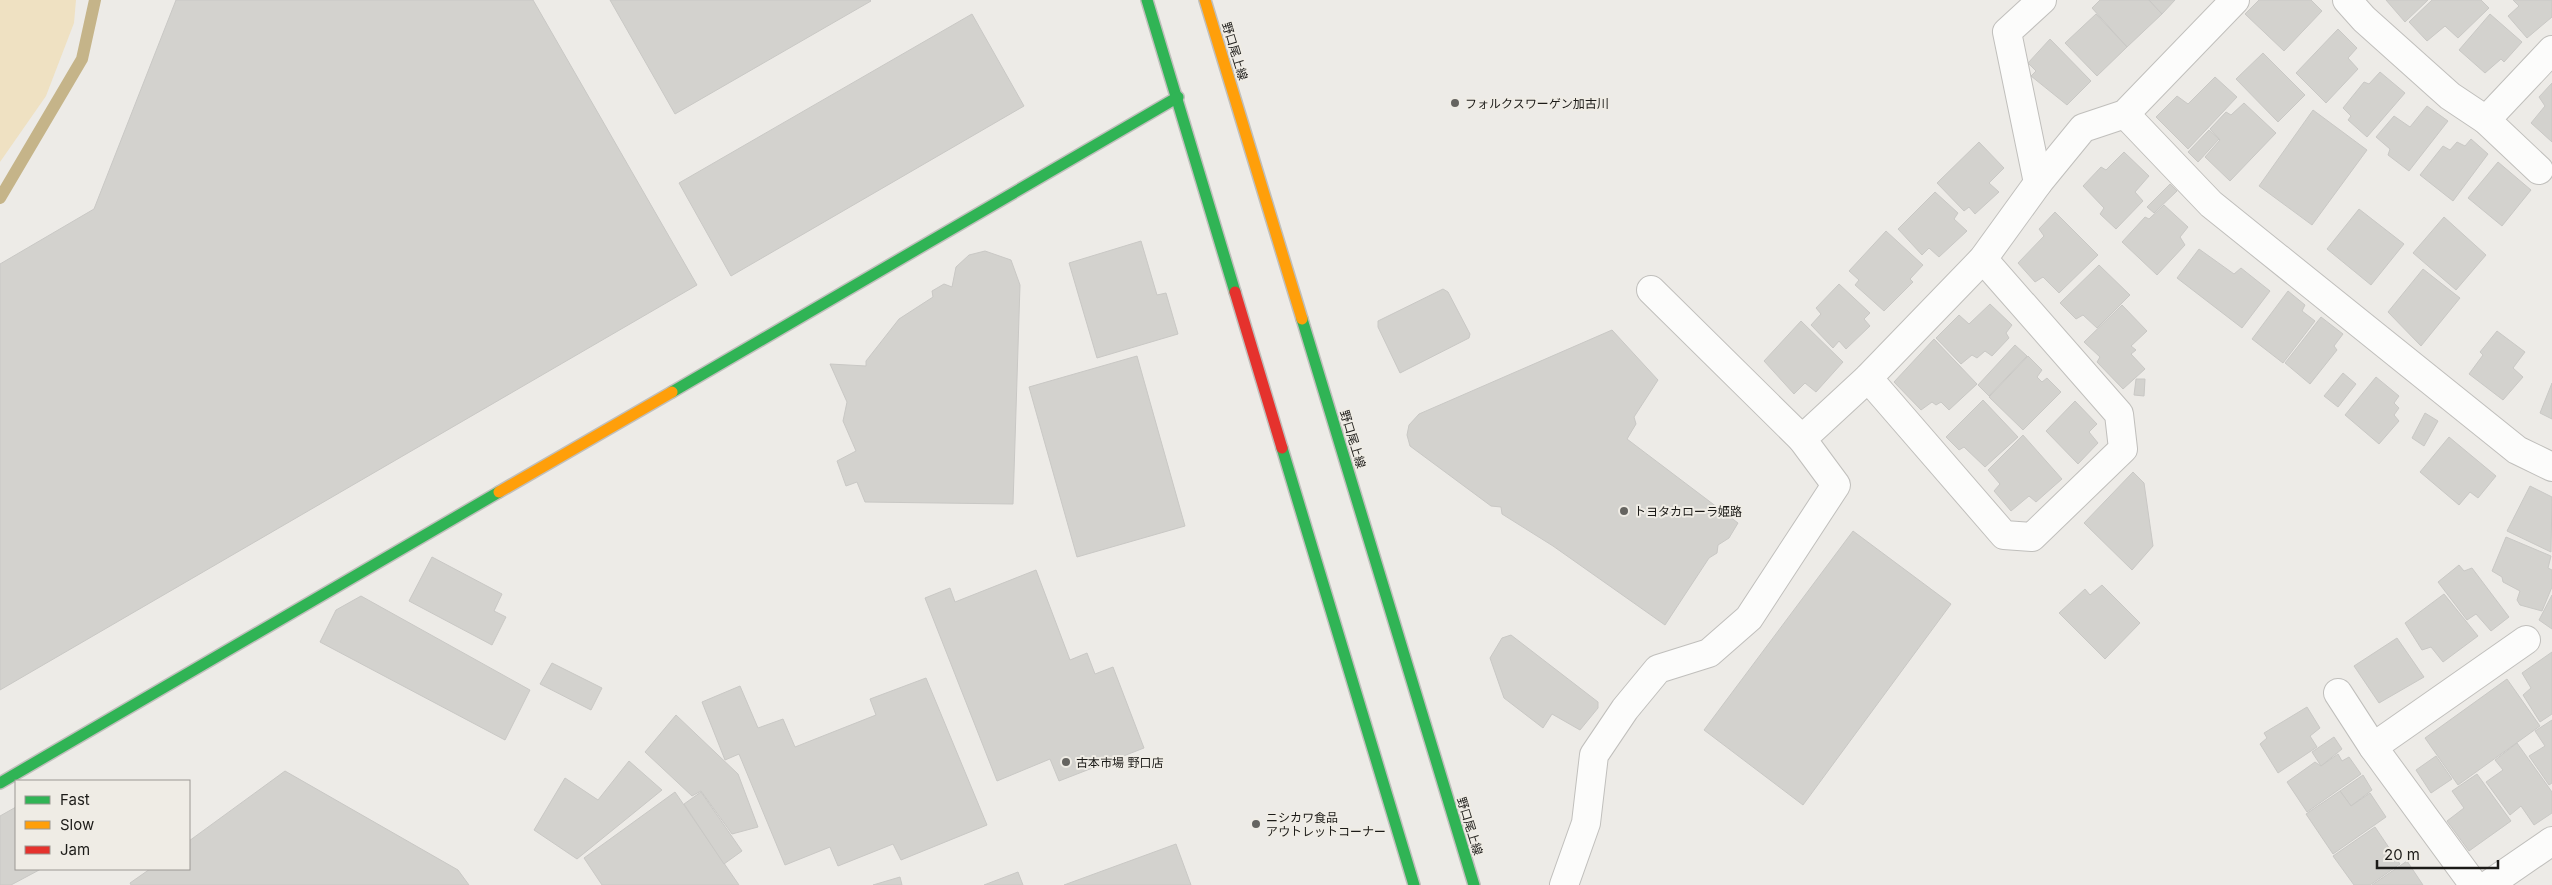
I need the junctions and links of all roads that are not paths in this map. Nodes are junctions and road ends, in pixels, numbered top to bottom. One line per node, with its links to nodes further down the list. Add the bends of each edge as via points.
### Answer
1 (1147, 0): 7 (main road)
2 (1205, 0): 23 (main road, 野口尾上線)
3 (2042, 0): 11 (street, via 2006,32)
4 (2234, 0): 8 (street)
5 (2348, 0): 9 (street, via 2364,19 2450,96)
6 (2552, 50): 9 (street)
7 (1178, 97): 20 (main road); 22 (main road)
8 (2125, 114): 11 (street, via 2082,128); 16 (street, via 2211,204 2517,450)
9 (2486, 120): 10 (street)
10 (2539, 170)
11 (2038, 183): 12 (street)
12 (1983, 259): 14 (street); 14 (street, via 2119,414 2123,449 2032,537 2004,535)
13 (1651, 290): 15 (street)
14 (1868, 378): 15 (street)
15 (1802, 439): 24 (street, via 1836,484 1749,618 1709,653 1658,669 1625,709 1594,755 1586,823)
16 (2552, 467)
17 (2526, 640): 19 (street)
18 (2338, 693): 19 (street)
19 (2373, 747): 25 (street)
20 (0, 783)
21 (2552, 841): 26 (street)
22 (1414, 885)
23 (1474, 885)
24 (1564, 885)
25 (2474, 885)
26 (2488, 885)

